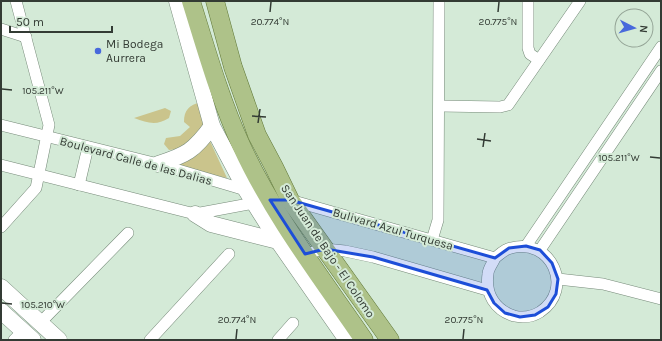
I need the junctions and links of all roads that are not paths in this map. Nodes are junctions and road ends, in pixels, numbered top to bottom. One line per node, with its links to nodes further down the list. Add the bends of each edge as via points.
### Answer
1 (16, 1): 9 (street)
2 (177, 1): 15 (main road)
3 (191, 1): 22 (main road, San Juan de Bajo - El Colomo)
4 (215, 1): 23 (main road, San Juan de Bajo - El Colomo, via 233,67 257,135)
5 (439, 1): 13 (street)
6 (528, 1): 11 (street, via 528,48 530,54)
7 (580, 1): 11 (street)
8 (1, 29): 9 (street)
9 (26, 36): 16 (street, via 49,124)
10 (661, 47): 29 (street)
11 (539, 60): 13 (street, via 508,105)
12 (661, 71): 31 (street)
13 (440, 106): 27 (street, via 438,220)
14 (1, 125): 16 (street, Boulevard Calle de las Dalias)
15 (212, 126): 18 (main road, via 190,152); 22 (main road)
16 (46, 137): 17 (street, Boulevard Calle de las Dalias); 20 (street)
17 (88, 147): 18 (street, Boulevard Calle de las Dalias); 21 (street)
18 (158, 164): 22 (street, Boulevard Calle de las Dalias)
19 (1, 165): 20 (street, Boulevard Calle de las Dalias)
20 (39, 175): 21 (street, Boulevard Calle de las Dalias); 25 (street, via 36,188)
21 (79, 185): 24 (street, Boulevard Calle de las Dalias)
22 (256, 197): 23 (street, Boulevard Calle de las Dalias); 24 (street, Boulevard Calle de las Dalias); 28 (main road); 33 (main road, San Juan de Bajo - El Colomo)
23 (290, 200): 27 (street, Bulivard Azul Turquesa); 30 (main road, San Juan de Bajo - El Colomo)
24 (195, 214): 28 (main road, via 211,224)
25 (1, 226)
26 (128, 233): 40 (street)
27 (432, 240): 34 (street, Bulivard Azul Turquesa)
28 (278, 241): 46 (main road)
29 (526, 246): 31 (street); 34 (street, via 509,248)
30 (325, 249): 33 (street); 37 (street, via 373,257); 48 (main road, San Juan de Bajo - El Colomo)
31 (540, 250): 35 (street, via 552,263)
32 (229, 254): 44 (street)
33 (305, 254): 47 (main road, San Juan de Bajo - El Colomo)
34 (495, 258): 37 (street, via 488,273)
35 (558, 279): 37 (street, via 556,294 548,307 535,315 520,317 505,313 494,304); 38 (street, via 603,284)
36 (1, 287): 40 (main road)
37 (487, 290)
38 (661, 299)
39 (1, 311): 42 (main road)
40 (40, 323): 43 (main road)
41 (293, 323): 45 (street)
42 (23, 337)
43 (59, 340)
44 (150, 340)
45 (278, 340)
46 (347, 340)
47 (364, 340)
48 (390, 340)

